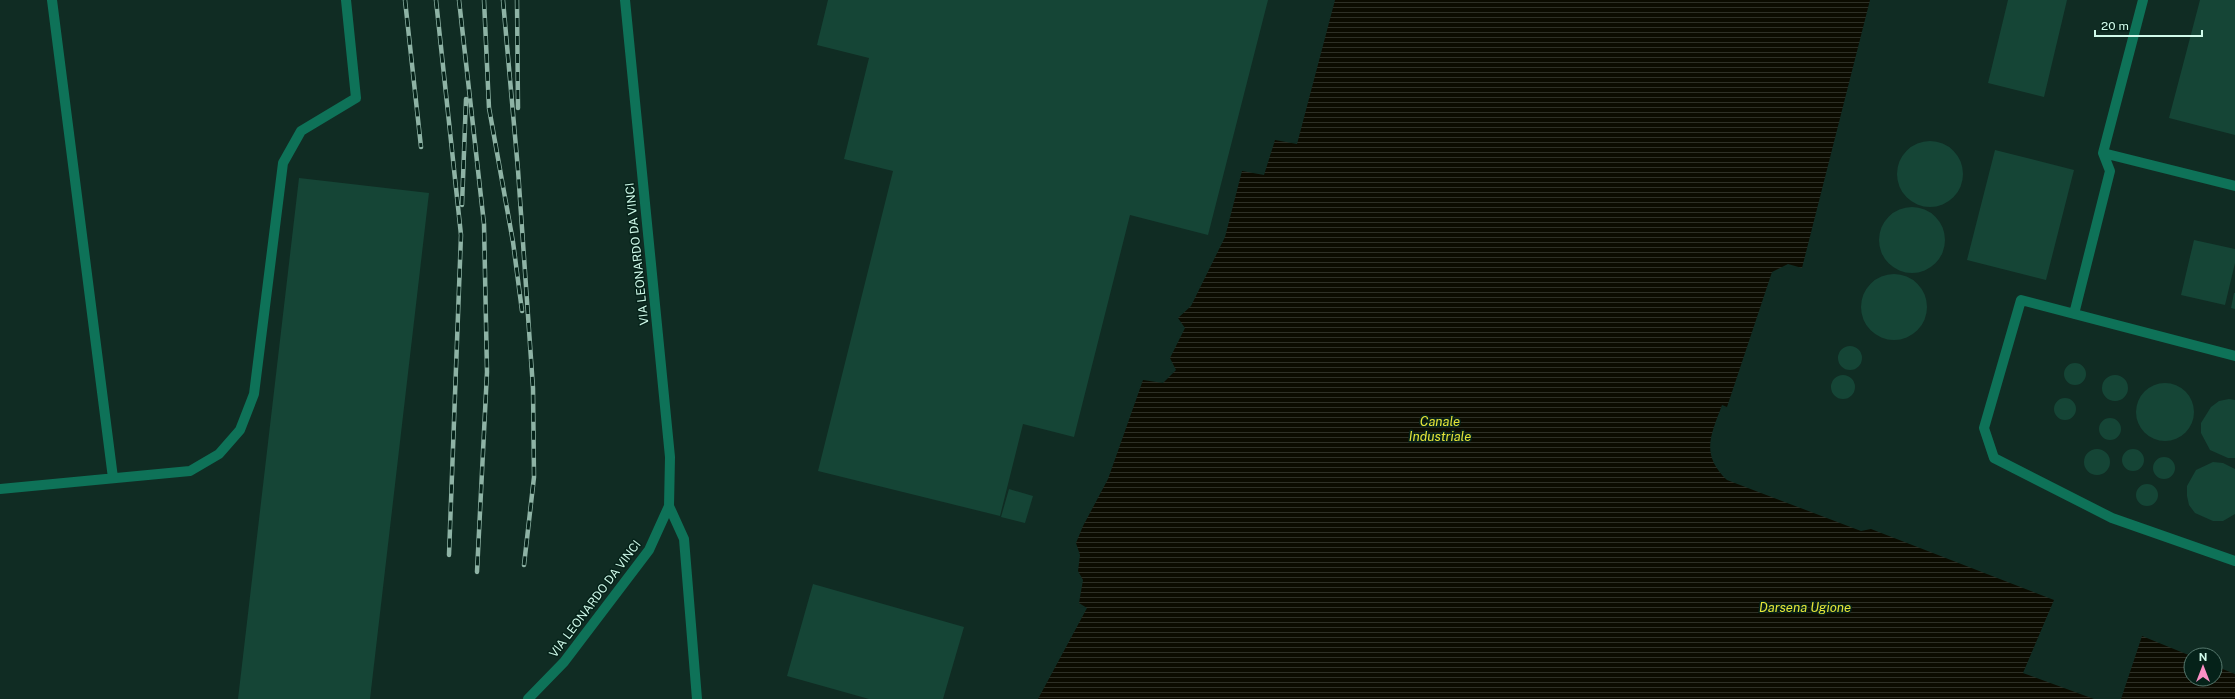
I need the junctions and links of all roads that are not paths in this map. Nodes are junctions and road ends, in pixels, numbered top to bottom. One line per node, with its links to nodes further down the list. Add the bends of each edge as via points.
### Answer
1 (52, 0): 9 (street)
2 (346, 0): 9 (street, via 356,98 301,132 283,163 254,394 240,430 219,454 190,471)
3 (625, 0): 11 (street, VIA LEONARDO DA VINCI, via 670,456)
4 (2143, 0): 5 (street)
5 (2103, 154): 6 (street); 7 (street, via 2110,171)
6 (2235, 186)
7 (2074, 314): 8 (street); 12 (street, via 2021,300 1984,428 1994,458 2112,518)
8 (2235, 356)
9 (113, 478): 10 (street)
10 (0, 489)
11 (669, 506): 13 (street, VIA LEONARDO DA VINCI, via 649,550 564,662); 14 (street, VIA LEONARDO DA VINCI, via 684,539)
12 (2235, 561)
13 (528, 699)
14 (697, 699)

